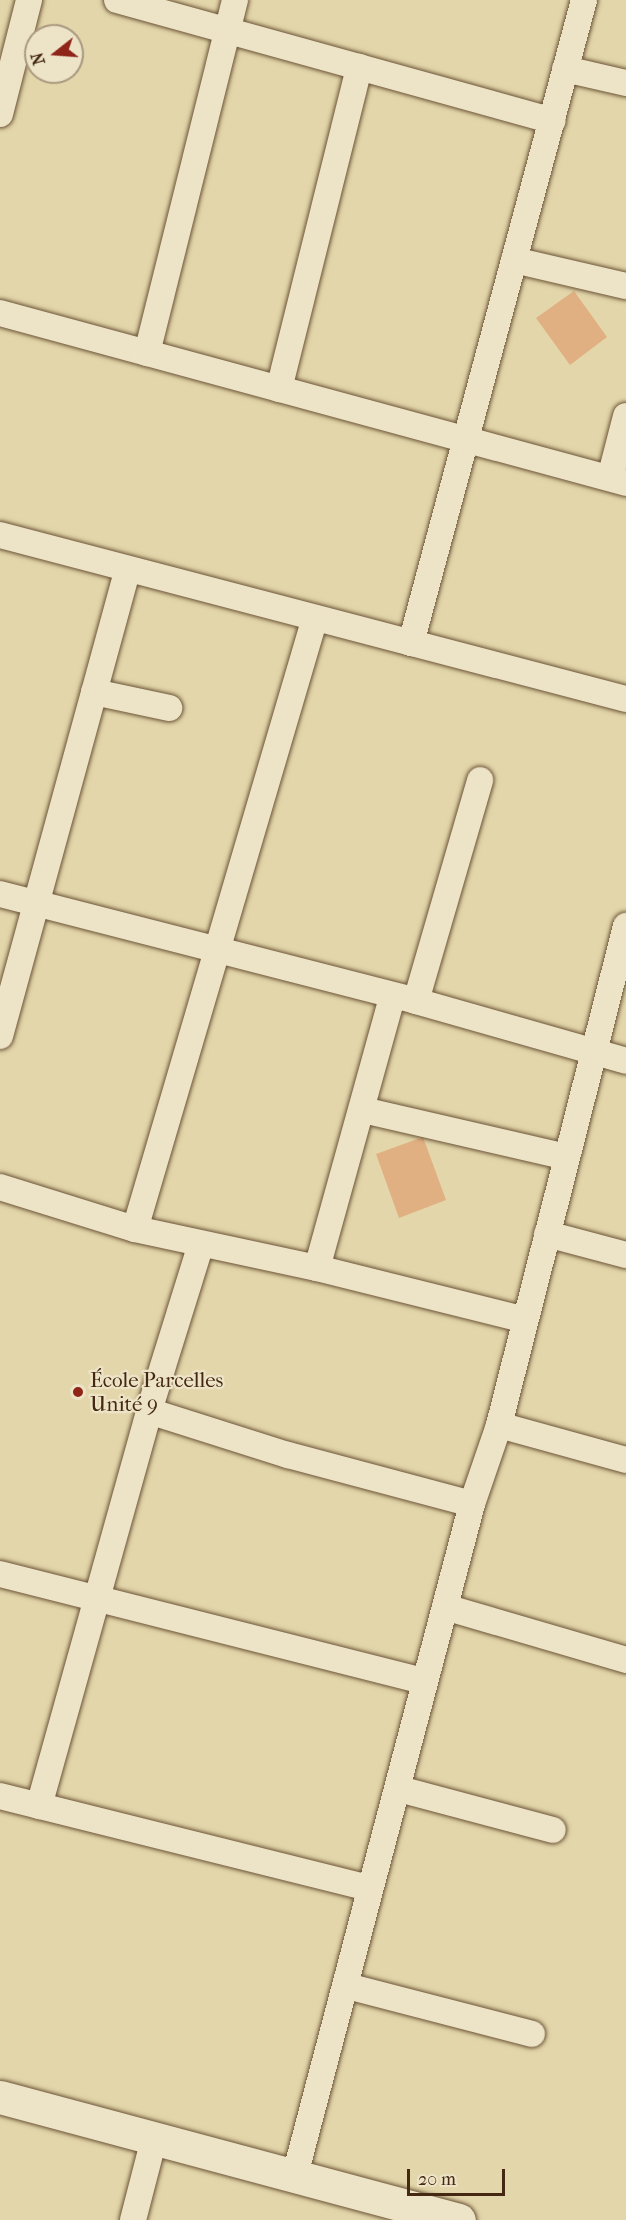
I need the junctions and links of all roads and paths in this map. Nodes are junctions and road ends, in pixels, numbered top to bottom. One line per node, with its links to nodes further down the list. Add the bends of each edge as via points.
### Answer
1 (29, 0): 9 (street)
2 (117, 0): 5 (street)
3 (236, 0): 5 (street)
4 (584, 0): 7 (street)
5 (228, 31): 6 (street); 14 (street)
6 (359, 67): 10 (street); 15 (street)
7 (565, 69): 8 (street); 10 (street)
8 (626, 83)
9 (0, 114)
10 (552, 121): 11 (street)
11 (514, 260): 12 (street); 17 (street)
12 (626, 286)
13 (0, 313): 14 (street)
14 (147, 353): 15 (street)
15 (279, 389): 17 (street)
16 (626, 416): 18 (street)
17 (466, 439): 18 (street); 22 (street)
18 (618, 480)
19 (0, 536): 20 (street)
20 (128, 569): 21 (street); 23 (street)
21 (315, 618): 22 (street); 30 (street)
22 (411, 643): 24 (street)
23 (94, 692): 25 (street); 28 (street)
24 (626, 699)
25 (169, 708)
26 (480, 780): 31 (street)
27 (0, 894): 28 (street)
28 (36, 903): 30 (street); 32 (street)
29 (626, 926): 33 (street)
30 (220, 952): 31 (street); 38 (street)
31 (404, 999): 33 (street); 35 (street)
32 (0, 1036)
33 (594, 1052): 34 (street); 36 (street)
34 (626, 1061)
35 (363, 1110): 36 (street); 42 (street)
36 (567, 1157): 39 (street)
37 (0, 1187): 38 (street)
38 (135, 1228): 40 (street)
39 (547, 1234): 41 (street); 43 (street)
40 (201, 1244): 42 (street); 44 (street)
41 (626, 1255)
42 (317, 1268): 43 (street)
43 (525, 1320): 45 (street)
44 (149, 1411): 47 (street, via 288,1455); 49 (street)
45 (499, 1425): 46 (street); 47 (street)
46 (626, 1460)
47 (472, 1504): 50 (street)
48 (0, 1574): 49 (street)
49 (98, 1598): 52 (street); 55 (street)
50 (445, 1606): 51 (street); 52 (street)
51 (626, 1660)
52 (424, 1681): 53 (street)
53 (399, 1788): 56 (street); 57 (street)
54 (0, 1796): 55 (street)
55 (39, 1806): 57 (street)
56 (553, 1830)
57 (369, 1888): 58 (street)
58 (347, 1986): 59 (street); 62 (street)
59 (532, 2034)
60 (0, 2097): 61 (street)
61 (154, 2139): 62 (street); 64 (street)
62 (295, 2175): 63 (street)
63 (441, 2218)
64 (133, 2220)

